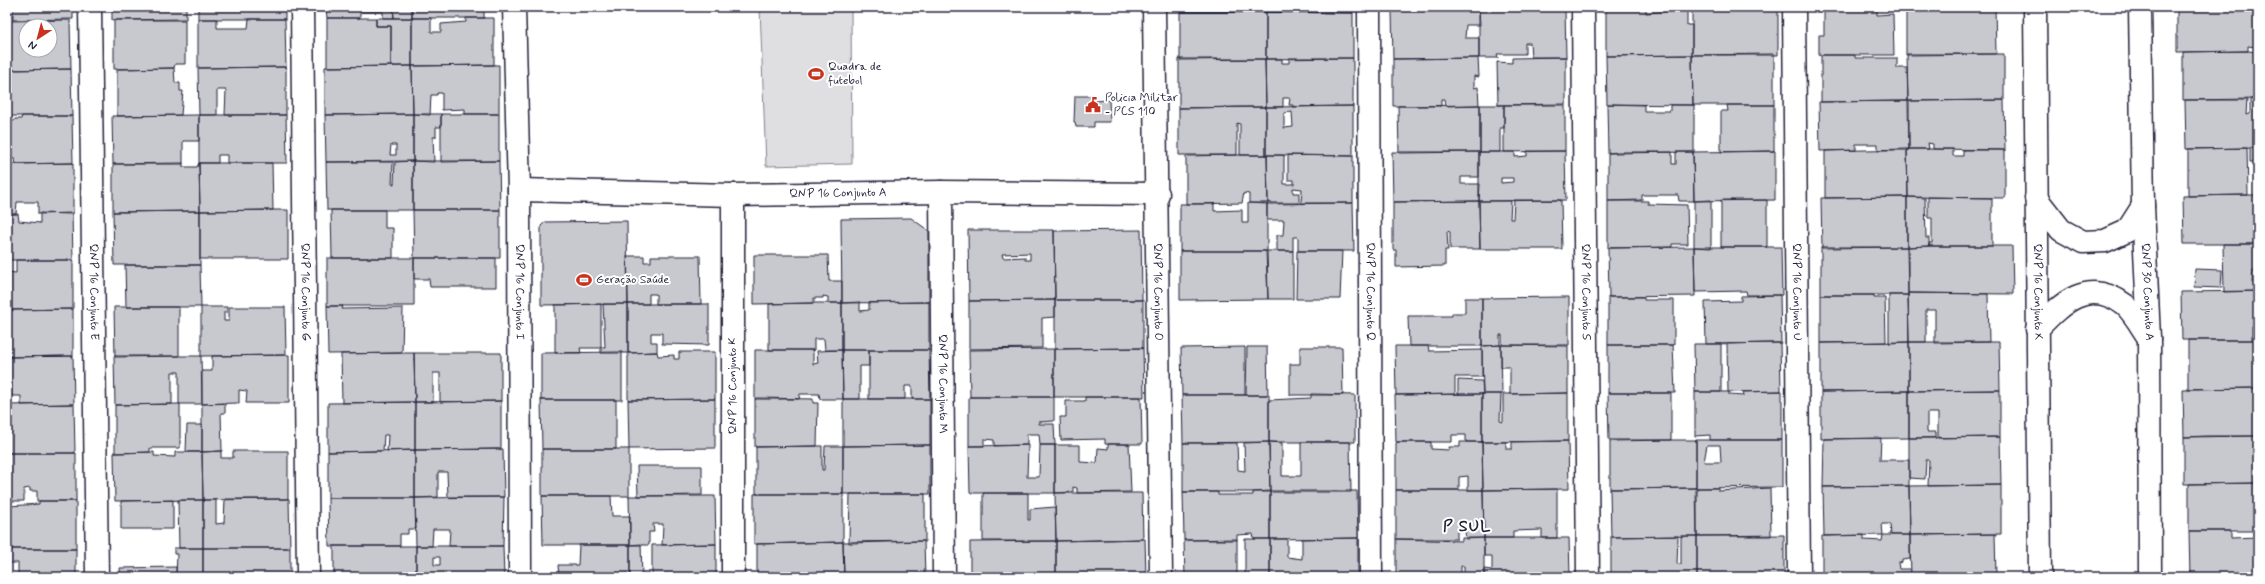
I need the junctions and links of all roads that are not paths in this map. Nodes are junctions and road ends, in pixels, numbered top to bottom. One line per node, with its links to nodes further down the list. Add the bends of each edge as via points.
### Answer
1 (90, 7): 18 (street, QNP 16 Conjunto E)
2 (302, 7): 19 (street, QNP 16 Conjunto G)
3 (514, 7): 10 (street, QNP 16 Conjunto I)
4 (1154, 7): 13 (street, QNP 16 Conjunto O)
5 (1368, 7): 24 (street, QNP 16 Conjunto Q)
6 (1583, 7): 25 (street, QNP 16 Conjunto S)
7 (1794, 7): 26 (street, QNP 16 Conjunto U)
8 (2035, 7): 14 (street, QNP 16 Conjunto X)
9 (2140, 7): 15 (street, QNP 30 Conjunto A)
10 (519, 190): 12 (street, QNP 16 Conjunto A); 20 (street, QNP 16 Conjunto I)
11 (941, 192): 12 (street, QNP 16 Conjunto A); 13 (street, QNP 16 Conjunto A); 22 (street, QNP 16 Conjunto M)
12 (733, 194): 21 (street, QNP 16 Conjunto K)
13 (1158, 194): 23 (street, QNP 16 Conjunto O)
14 (2036, 198): 15 (street, via 2061,230 2083,242 2105,241 2127,230); 16 (street, QNP 16 Conjunto X)
15 (2143, 206): 17 (street, QNP 30 Conjunto A)
16 (2037, 329): 17 (street, via 2061,305 2080,294 2104,294 2125,306); 27 (street, QNP 16 Conjunto X)
17 (2149, 338): 28 (street, QNP 30 Conjunto A)
18 (97, 577)
19 (308, 577)
20 (520, 577)
21 (733, 577)
22 (944, 577)
23 (1160, 577)
24 (1371, 577)
25 (1588, 577)
26 (1799, 577)
27 (2040, 577)
28 (2150, 577)

